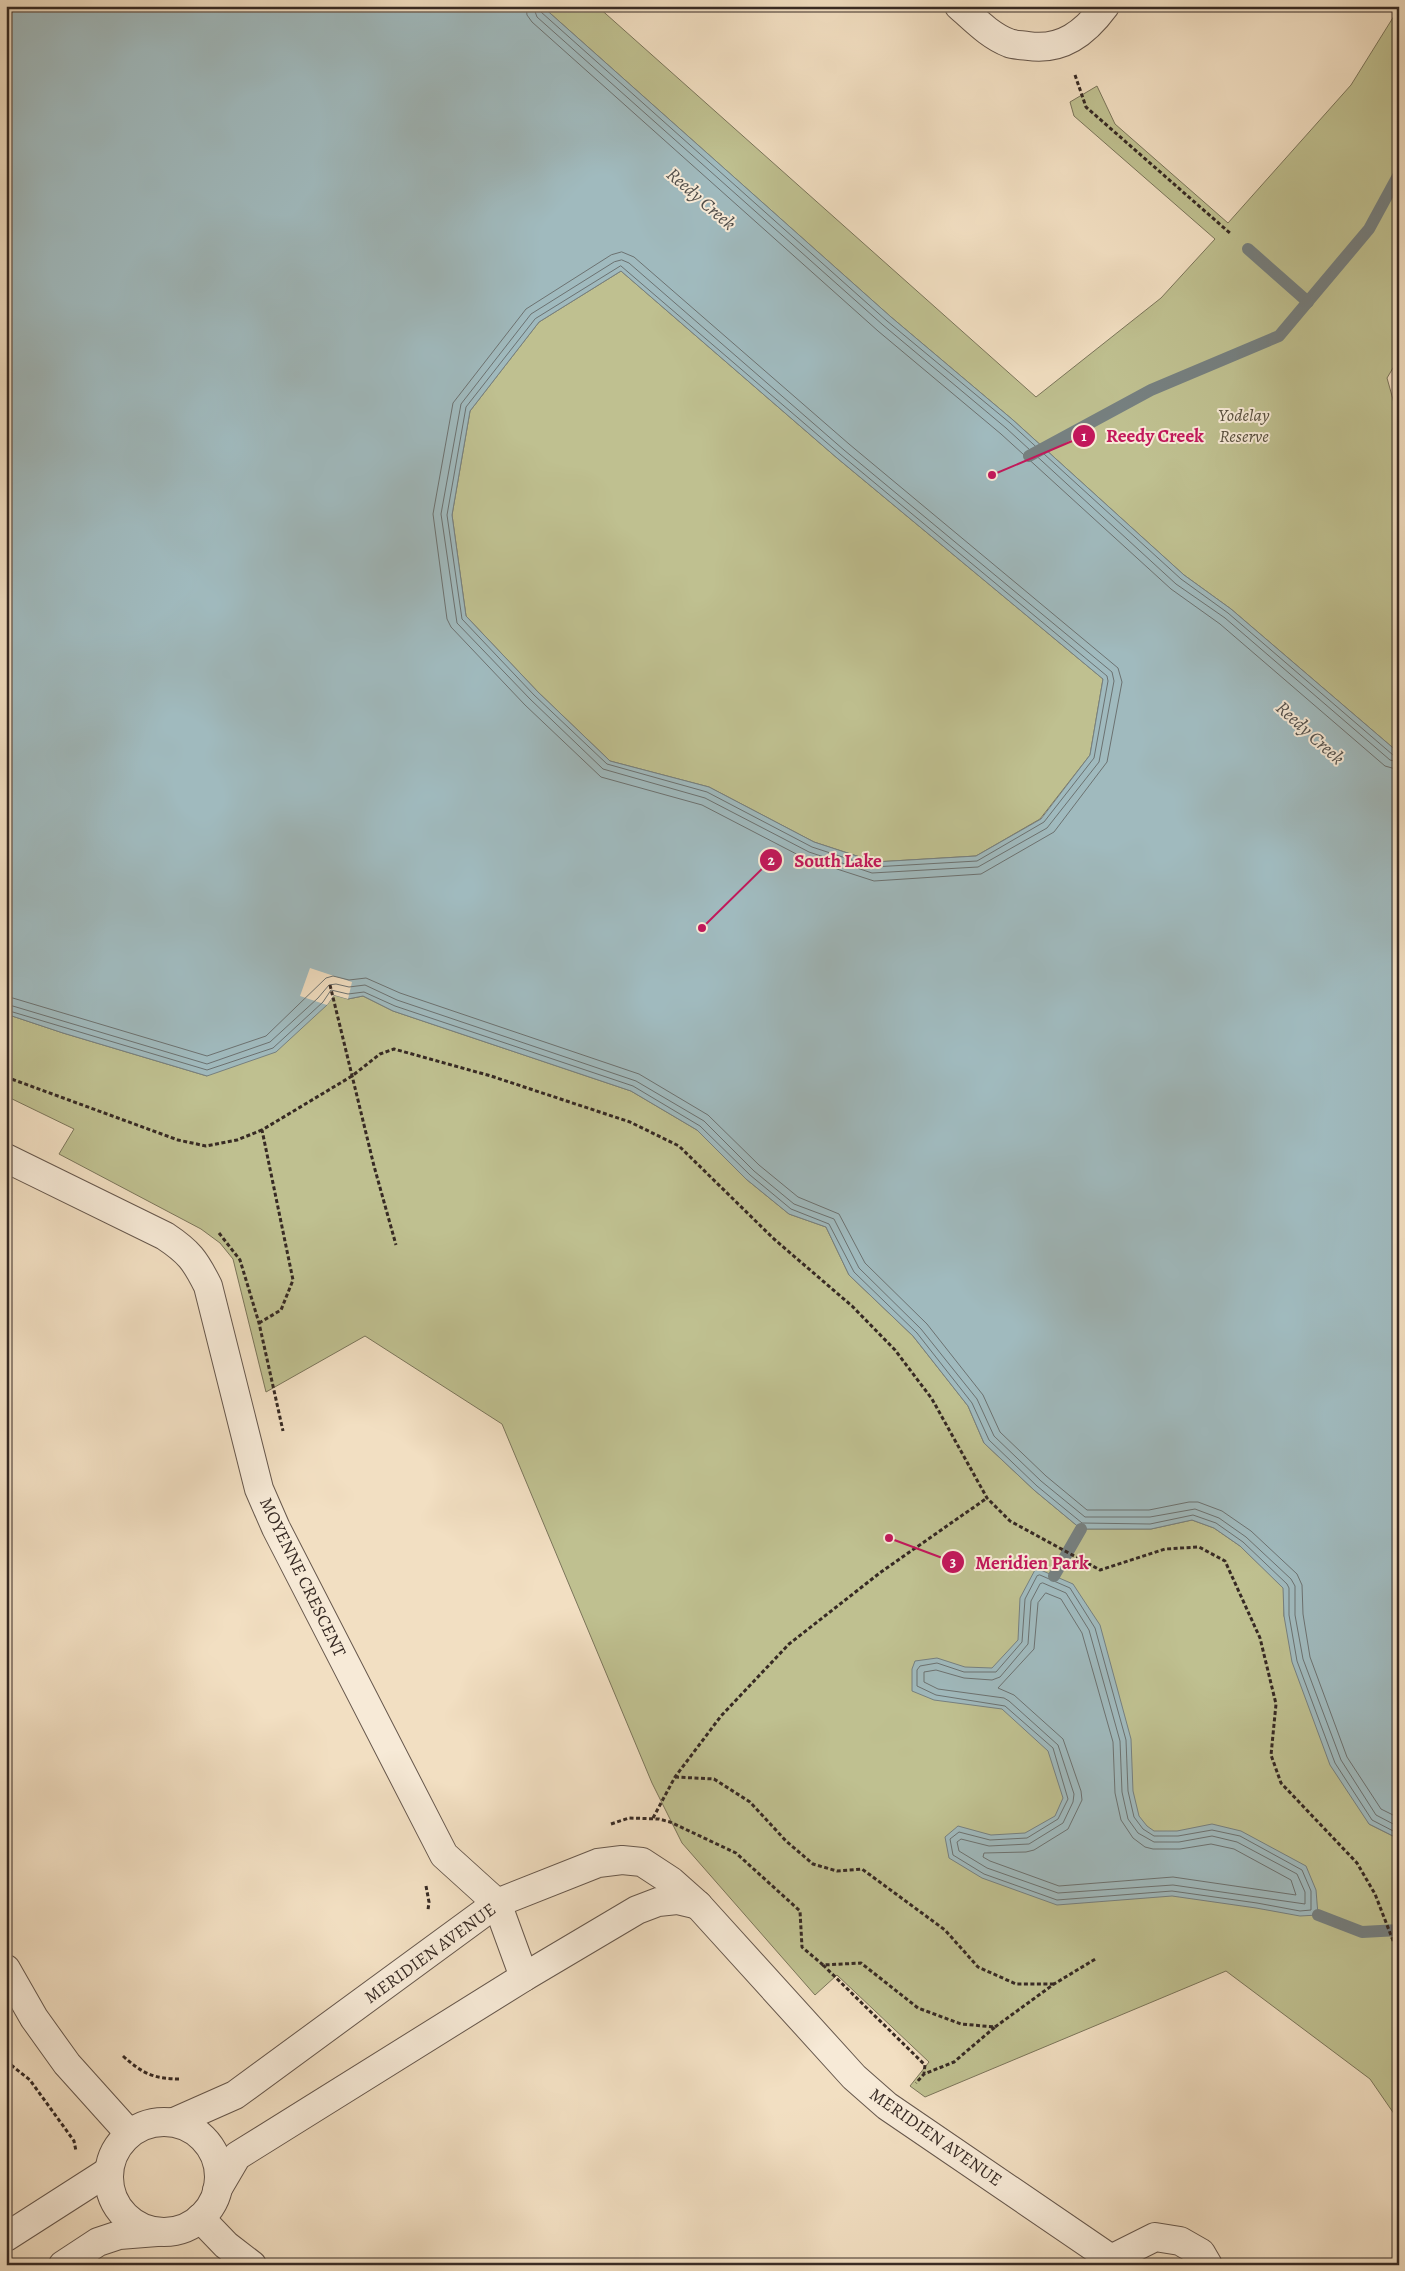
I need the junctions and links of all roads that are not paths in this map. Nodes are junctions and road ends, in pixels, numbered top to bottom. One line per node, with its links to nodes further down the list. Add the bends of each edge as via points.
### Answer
1 (959, 6): 2 (street, via 1009,43 1041,48 1064,44 1094,21)
2 (1104, 6)
3 (6, 1158): 4 (street, MOYENNE CRESCENT, via 165,1236 185,1250 198,1265 208,1286 259,1489 276,1528 444,1855)
4 (496, 1903): 5 (street, MERIDIEN AVENUE, via 598,1863 622,1860 642,1862 671,1881); 7 (street, MOYENNE CRESCENT); 8 (street, MERIDIEN AVENUE, via 235,2095)
5 (698, 1906): 7 (street, via 677,1900 658,1902 637,1910); 15 (street, MERIDIEN AVENUE, via 854,2077 887,2106)
6 (6, 1970): 9 (street, via 34,2018 67,2064)
7 (524, 1977): 11 (street, via 237,2156)
8 (174, 2122): 9 (street, via 146,2124); 11 (street, via 192,2128 214,2152 219,2171)
9 (129, 2133): 10 (street, via 114,2152)
10 (109, 2171): 13 (street, via 112,2196 122,2213 142,2228); 14 (street)
11 (217, 2190): 12 (street, via 210,2208)
12 (200, 2218): 13 (street, via 184,2228); 17 (street, via 226,2246)
13 (161, 2232): 16 (street, via 119,2235 98,2242)
14 (6, 2237)
15 (1116, 2262): 18 (street, MERIDIEN AVENUE, via 1156,2237 1180,2240 1201,2253)
16 (62, 2265)
17 (252, 2265)
18 (1208, 2265)

